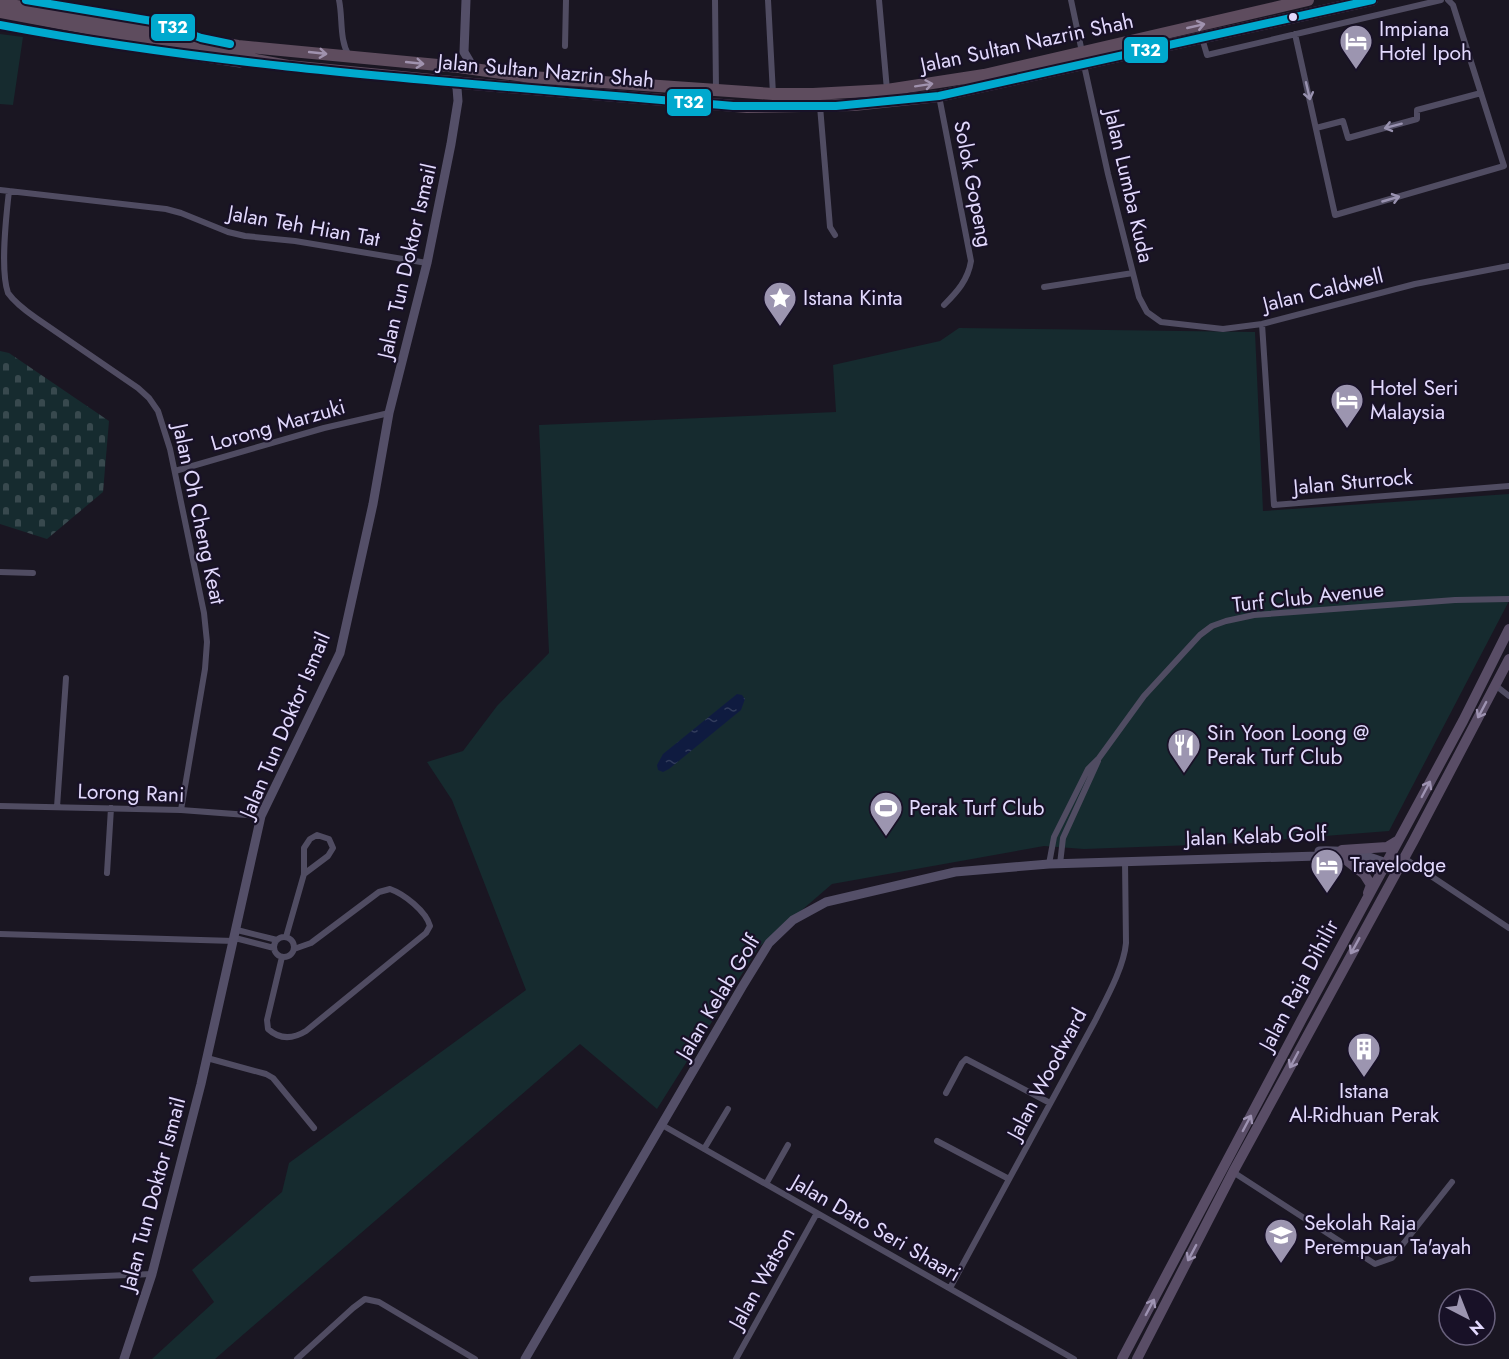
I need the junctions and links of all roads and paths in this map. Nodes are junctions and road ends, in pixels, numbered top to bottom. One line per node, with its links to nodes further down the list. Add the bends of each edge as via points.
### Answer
1 (26, 0): 14 (street)
2 (339, 0): 27 (street, via 343,46)
3 (466, 0): 26 (street)
4 (566, 0): 25 (street)
5 (715, 0): 34 (street)
6 (768, 0): 37 (street)
7 (879, 0): 35 (street)
8 (1071, 0): 28 (street, Jalan Lumba Kuda)
9 (1308, 0): 28 (highway, Jalan Sultan Nazrin Shah, one-way to 9)
10 (1336, 0): 17 (highway)
11 (1372, 0): 17 (highway, Jalan Sultan Nazrin Shah)
12 (1441, 0): 15 (street)
13 (1448, 0): 36 (street, via 1453,5)
14 (48, 2): 23 (street, via 158,22)
15 (1426, 2): 19 (street)
16 (0, 3): 22 (highway, Jalan Sultan Nazrin Shah)
17 (1351, 3): 19 (street, via 1343,11); 24 (highway, Jalan Sultan Nazrin Shah)
18 (0, 12): 22 (highway, Jalan Sultan Nazrin Shah)
19 (1340, 24): 21 (street)
20 (0, 25): 29 (street, via 244,63)
21 (1295, 34): 24 (street, via 1208,55); 41 (street, one-way to 41)
22 (152, 35): 23 (highway, Jalan Sultan Nazrin Shah); 29 (highway, Jalan Sultan Nazrin Shah)
23 (201, 38): 27 (highway, Jalan Sultan Nazrin Shah, one-way to 27, via 237,46)
24 (1202, 38): 28 (highway, Jalan Sultan Nazrin Shah)
25 (565, 46)
26 (464, 52): 30 (street); 31 (street)
27 (349, 57): 30 (highway, Jalan Sultan Nazrin Shah, one-way to 30)
28 (1083, 59): 35 (highway, Jalan Sultan Nazrin Shah, one-way to 28); 38 (highway, Jalan Sultan Nazrin Shah); 47 (street, Jalan Lumba Kuda)
29 (288, 66): 32 (highway, Jalan Sultan Nazrin Shah)
30 (448, 66): 31 (highway, Jalan Sultan Nazrin Shah)
31 (474, 69): 34 (highway, Jalan Sultan Nazrin Shah, via 531,77)
32 (454, 82): 33 (highway, Jalan Sultan Nazrin Shah); 39 (street, Jalan Tun Doktor Ismail)
33 (473, 84): 39 (street); 40 (highway, Jalan Sultan Nazrin Shah, via 733,106)
34 (717, 90): 37 (highway, Jalan Sultan Nazrin Shah)
35 (887, 90): 37 (highway, Jalan Sultan Nazrin Shah)
36 (1481, 93): 41 (street, one-way to 41, via 1417,110 1417,119 1348,138 1342,121); 41 (street, one-way to 36, via 1335,215 1504,166)
37 (773, 94)
38 (939, 96): 40 (highway, Jalan Sultan Nazrin Shah); 49 (street, Solok Gopeng, via 971,261 961,288)
39 (458, 101): 45 (street, Jalan Tun Doktor Ismail)
40 (820, 106): 44 (street, via 830,227)
41 (1317, 128)
42 (0, 190): 43 (street, Jalan Teh Hian Tat)
43 (9, 191): 45 (street, Jalan Teh Hian Tat, via 166,209 245,236); 53 (street, Jalan Oh Cheng Keat, via 1,262 7,292 36,318 149,398 162,421)
44 (835, 235)
45 (427, 263): 52 (street, Jalan Tun Doktor Ismail)
46 (1509, 266): 51 (street, Jalan Caldwell, via 1415,284)
47 (1132, 273): 48 (street); 50 (street, Jalan Lumba Kuda, via 1138,297)
48 (1044, 287)
49 (944, 305)
50 (1147, 312): 51 (street, Jalan Caldwell, via 1161,322 1181,326 1223,329)
51 (1262, 324): 54 (street, Jalan Sturrock, via 1274,505)
52 (390, 413): 53 (street, Lorong Marzuki); 68 (street, Jalan Tun Doktor Ismail, via 340,653)
53 (175, 471): 67 (street, Jalan Oh Cheng Keat, via 207,642)
54 (1509, 486)
55 (0, 572): 56 (street)
56 (33, 573)
57 (1509, 599): 63 (street, Turf Club Avenue, via 1254,615 1212,626 1144,696)
58 (1509, 629): 70 (main road, Jalan Raja Dihilir, one-way to 58)
59 (1509, 659): 61 (main road, Jalan Raja Dihilir)
60 (66, 678): 65 (street)
61 (1495, 685): 62 (street); 69 (main road, Jalan Raja Dihilir, one-way to 69)
62 (1509, 696)
63 (1099, 758): 74 (street, Turf Club Avenue, via 1088,769 1054,837); 75 (street, Turf Club Avenue, via 1063,838)
64 (0, 806): 65 (street, Lorong Rani)
65 (57, 807): 66 (street, Lorong Rani)
66 (111, 808): 67 (street, Lorong Rani); 77 (street)
67 (181, 810): 68 (street, Lorong Rani)
68 (261, 816): 83 (street, Jalan Tun Doktor Ismail)
69 (1426, 817): 72 (main road, Jalan Raja Dihilir); 76 (main road, via 1413,829 1391,868)
70 (1398, 841): 71 (main road, via 1387,847); 76 (main road, Jalan Raja Dihilir)
71 (1344, 855): 73 (street, Jalan Kelab Golf); 73 (street, Jalan Kelab Golf); 76 (street); 79 (main road, via 1371,885)
72 (1404, 858): 80 (main road, Jalan Raja Dihilir); 81 (street)
73 (1125, 861): 75 (street, Jalan Kelab Golf); 91 (street, Jalan Woodward, via 1126,950 1098,1015)
74 (1049, 864): 75 (street, Jalan Kelab Golf); 93 (street, Jalan Kelab Golf, via 955,872 826,902 794,920 769,943)
75 (1060, 864)
76 (1386, 868): 79 (main road, Jalan Raja Dihilir); 80 (main road, via 1388,879 1373,906)
77 (107, 873)
78 (304, 874): 78 (street, via 304,848 310,839 317,834 329,839 333,848 328,856); 84 (street)
79 (1366, 899): 112 (main road, Jalan Raja Dihilir, one-way to 79)
80 (1373, 914): 98 (main road, Jalan Raja Dihilir, one-way to 98)
81 (1509, 928)
82 (0, 934): 83 (street)
83 (235, 936): 85 (street); 86 (street); 89 (street, Jalan Tun Doktor Ismail)
84 (286, 937): 85 (street); 87 (street, via 292,940)
85 (277, 940): 86 (street)
86 (274, 948): 88 (street)
87 (294, 949): 88 (street); 88 (street, via 311,943 379,892 390,889 399,892 428,919 430,926 295,1038 278,1036 268,1029)
88 (282, 957)
89 (207, 1058): 94 (street, via 273,1078); 103 (street, Jalan Tun Doktor Ismail)
90 (946, 1093): 91 (street, via 966,1059)
91 (1050, 1103): 99 (street, Jalan Woodward)
92 (728, 1109): 97 (street)
93 (662, 1125): 97 (street, Jalan Dato Seri Shaari); 109 (street, Jalan Kelab Golf)
94 (314, 1128)
95 (937, 1141): 99 (street)
96 (788, 1144): 101 (street)
97 (704, 1149): 101 (street, Jalan Dato Seri Shaari)
98 (1233, 1173): 100 (street, via 1376,1264 1392,1258); 113 (main road, Jalan Raja Dihilir, one-way to 113)
99 (1009, 1179): 105 (street, Jalan Woodward)
100 (1452, 1182)
101 (766, 1184): 102 (street, Jalan Dato Seri Shaari)
102 (817, 1213): 105 (street, Jalan Dato Seri Shaari); 110 (street, Jalan Watson)
103 (152, 1274): 104 (street); 106 (street, Jalan Tun Doktor Ismail)
104 (32, 1279)
105 (950, 1288): 111 (street, Jalan Dato Seri Shaari)
106 (124, 1359)
107 (297, 1359): 108 (street, via 365,1299 379,1302)
108 (475, 1359)
109 (525, 1359)
110 (736, 1359)
111 (1074, 1359)
112 (1122, 1359)
113 (1137, 1359)

